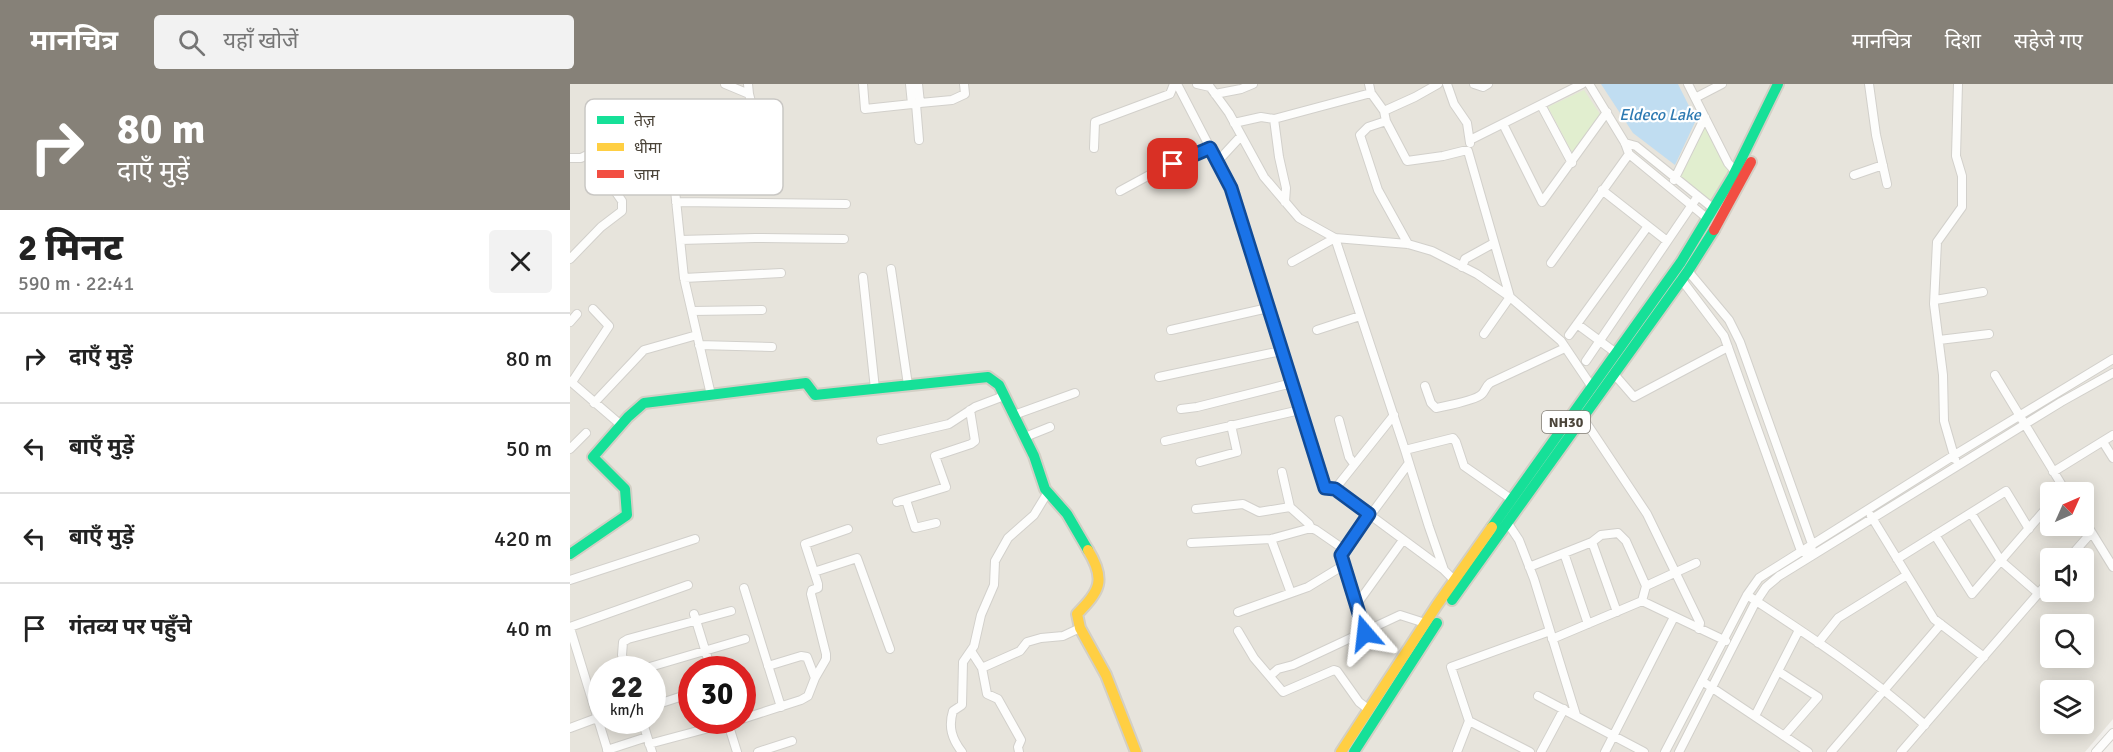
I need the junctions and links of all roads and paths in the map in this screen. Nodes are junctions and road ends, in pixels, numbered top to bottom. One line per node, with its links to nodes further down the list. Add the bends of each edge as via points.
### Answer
1 (725, 84): 23 (street)
2 (748, 84): 23 (street)
3 (863, 84): 27 (street, via 865,109)
4 (910, 84): 27 (street)
5 (918, 84): 27 (street)
6 (964, 84): 27 (street, via 965,94 952,100)
7 (1176, 84): 40 (street, via 1170,94 1095,122); 41 (street)
8 (1197, 84): 24 (street, via 1209,87)
9 (1253, 84): 24 (street)
10 (1438, 84): 29 (street)
11 (1448, 84): 38 (street, via 1454,104 1467,123)
12 (1474, 84): 13 (street)
13 (1488, 84)
14 (1582, 84): 28 (street)
15 (1589, 84): 30 (street)
16 (1688, 84): 25 (street)
17 (1722, 84): 25 (street)
18 (1778, 84): 49 (main road, NH30)
19 (1789, 84): 77 (main road, NH30, via 1719,223)
20 (1869, 84): 48 (street)
21 (1958, 84): 83 (street, via 1956,156 1962,176 1962,207 1937,242)
22 (1370, 88): 29 (street); 32 (street)
23 (749, 94): 26 (street)
24 (1215, 94): 34 (street)
25 (1695, 98): 31 (street)
26 (750, 99)
27 (916, 104): 37 (street)
28 (1541, 105): 35 (street); 47 (street)
29 (1384, 111): 33 (street)
30 (1607, 112): 39 (street); 47 (street)
31 (1705, 117): 49 (street); 51 (street)
32 (1274, 119): 34 (street, via 1261,117); 60 (street)
33 (1386, 121): 42 (street, via 1407,161); 71 (street, via 1368,127 1360,135 1378,190)
34 (1234, 123): 36 (street)
35 (1503, 124): 38 (street); 47 (street, via 1542,202)
36 (1241, 136): 46 (street); 60 (street, via 1264,177)
37 (919, 140)
38 (1470, 140): 42 (street)
39 (1625, 143): 43 (street); 51 (street, via 1636,146)
40 (1094, 148)
41 (1210, 148): 46 (street); 55 (street)
42 (1468, 151): 70 (street)
43 (1629, 154): 53 (street); 54 (street)
44 (585, 156): 45 (street)
45 (570, 158)
46 (1217, 162): 84 (street, via 1231,188)
47 (1572, 163)
48 (1883, 165): 50 (street); 52 (street)
49 (1735, 171): 63 (main road, NH30)
50 (1854, 175)
51 (1675, 178): 53 (street); 58 (street)
52 (1887, 184)
53 (1669, 187): 62 (street)
54 (1602, 190): 65 (street); 74 (street)
55 (1120, 191)
56 (618, 195): 72 (street, via 624,209)
57 (675, 195): 59 (street)
58 (1698, 196): 62 (street); 63 (street)
59 (676, 202): 61 (street); 68 (street)
60 (1285, 202): 66 (street, via 1299,218)
61 (846, 204)
62 (1692, 206): 64 (street); 69 (street)
63 (1714, 209): 64 (main road, NH30)
64 (1708, 219): 77 (main road, NH30)
65 (1648, 226): 69 (street); 91 (street)
66 (1335, 238): 71 (street); 73 (street); 89 (street)
67 (844, 239): 68 (street)
68 (680, 240): 80 (street)
69 (1667, 241): 99 (street)
70 (1494, 243): 75 (street, via 1465,259); 82 (street)
71 (1408, 244): 75 (street, via 1432,251)
72 (570, 259)
73 (1292, 262)
74 (1551, 263)
75 (1461, 267): 82 (street)
76 (891, 269): 114 (street)
77 (1681, 271): 102 (street); 105 (main road, NH30); 109 (main road, NH30); 176 (street, via 1729,320 1740,342)
78 (781, 273): 80 (street)
79 (863, 277): 117 (street)
80 (684, 278): 87 (street)
81 (1983, 292): 83 (street)
82 (1510, 297): 94 (street); 103 (street)
83 (1935, 300): 98 (street)
84 (1268, 308): 92 (street); 104 (street)
85 (593, 309): 112 (street, via 609,326)
86 (762, 310): 87 (street)
87 (692, 311): 96 (street)
88 (577, 315): 90 (street)
89 (1360, 316): 93 (street); 126 (street)
90 (570, 322)
91 (1577, 324): 97 (street); 99 (street)
92 (1171, 330)
93 (1317, 330)
94 (1484, 334)
95 (1989, 334): 98 (street)
96 (697, 335): 100 (street); 121 (street, via 644,350)
97 (1569, 335)
98 (1939, 340): 142 (street, via 1944,421)
99 (1600, 341): 105 (street); 107 (street)
100 (699, 345): 101 (street); 119 (street)
101 (772, 347)
102 (1728, 347): 109 (street, via 1634,397); 179 (street)
103 (1565, 348): 115 (street, via 1490,383 1480,395 1467,400 1436,408); 116 (street)
104 (1281, 351): 111 (street); 113 (street)
105 (1616, 353): 116 (main road, NH30)
106 (2113, 359): 127 (street)
107 (1586, 361)
108 (2113, 373): 132 (street)
109 (1614, 375): 128 (main road, NH30)
110 (1995, 375): 127 (street)
111 (1159, 377)
112 (571, 382): 121 (street)
113 (1292, 383): 122 (street); 124 (street)
114 (908, 385): 117 (main road); 120 (main road, via 987,377 999,385)
115 (1425, 386)
116 (1592, 387): 153 (main road, NH30)
117 (875, 388): 119 (main road, via 815,395 806,383)
118 (1075, 393): 125 (street)
119 (711, 395): 130 (main road, via 644,403)
120 (1004, 396): 123 (street); 125 (main road)
121 (594, 403): 130 (street)
122 (1181, 409)
123 (970, 410): 137 (street, via 949,424); 154 (street, via 975,441 935,456 946,487)
124 (1300, 410): 131 (street); 151 (street, via 1325,488)
125 (1014, 415): 136 (main road)
126 (1394, 415): 141 (street); 146 (street)
127 (2019, 417): 132 (street); 142 (street)
128 (1583, 418): 163 (main road, NH30); 191 (street, via 1647,514)
129 (1339, 420): 146 (street)
130 (621, 425): 181 (main road, via 593,457 625,489 627,515)
131 (1231, 425): 138 (street); 144 (street, via 1237,452)
132 (2024, 425): 147 (street); 149 (street)
133 (1050, 427): 136 (street)
134 (586, 433): 140 (street)
135 (2113, 435): 139 (street)
136 (1025, 437): 152 (main road)
137 (880, 440)
138 (1165, 441)
139 (2103, 442): 143 (street); 149 (street)
140 (570, 448)
141 (1405, 450): 145 (street); 153 (street, via 1453,438 1464,466)
142 (1953, 456): 147 (street); 158 (street)
143 (2113, 458)
144 (1200, 462)
145 (1409, 463): 160 (street); 189 (street)
146 (1354, 464): 151 (street)
147 (1959, 465): 162 (street)
148 (1282, 472): 156 (street)
149 (2053, 472): 150 (street)
150 (2059, 482)
151 (1335, 489): 160 (street)
152 (1048, 492): 213 (main road, via 1067,514 1093,558 1099,581 1096,594 1077,614); 225 (street, via 1034,515 1008,538 995,561 994,585)
153 (1511, 499): 163 (main road, NH30)
154 (906, 500): 155 (street); 164 (street, via 915,528)
155 (897, 502)
156 (1290, 507): 157 (street, via 1259,513 1244,504); 165 (street)
157 (1196, 509)
158 (1867, 510): 162 (street); 176 (street)
159 (1971, 513): 166 (street, via 2006,491); 168 (street); 184 (street)
160 (1369, 514): 173 (street); 178 (street)
161 (2040, 516): 166 (street)
162 (1873, 518): 182 (street); 183 (street)
163 (1504, 519): 187 (street, via 1519,540); 194 (main road, NH30); 265 (main road, NH30)
164 (936, 523)
165 (1311, 528): 172 (street); 178 (street)
166 (2029, 529): 184 (street)
167 (848, 530): 190 (street, via 805,544)
168 (1935, 535): 183 (street); 184 (street, via 1972,594)
169 (2088, 536): 177 (street)
170 (2093, 536): 188 (street)
171 (695, 539): 193 (street)
172 (1271, 539): 175 (street); 198 (street)
173 (1403, 540): 189 (street); 203 (street)
174 (1593, 542): 180 (street); 196 (street, via 1601,535 1618,534 1626,541); 206 (street)
175 (1191, 543)
176 (1812, 544): 179 (street); 182 (street)
177 (2078, 548)
178 (1344, 550): 186 (street)
179 (1801, 551): 182 (street); 200 (street, via 1759,578)
180 (1564, 553): 187 (street); 210 (street)
181 (570, 554)
182 (1811, 556): 202 (street, via 1779,576)
183 (1897, 559): 192 (street)
184 (2001, 561): 199 (street)
185 (1696, 562): 191 (street)
186 (1344, 565): 198 (street); 203 (street)
187 (1529, 567): 218 (street)
188 (2113, 567)
189 (1444, 570): 194 (street)
190 (814, 572): 223 (street, via 857,558); 234 (street, via 818,588 811,594 826,659)
191 (1676, 572): 196 (street); 214 (street)
192 (1907, 575): 211 (street); 221 (street, via 1838,618)
193 (570, 580)
194 (1454, 580): 209 (main road, NH30)
195 (688, 585): 212 (street)
196 (1646, 586): 201 (street)
197 (744, 588): 230 (street)
198 (1291, 593): 205 (street)
199 (2039, 594): 228 (street)
200 (1747, 595): 202 (street); 220 (street)
201 (1642, 601): 206 (street); 208 (street)
202 (1757, 601): 215 (street); 222 (street)
203 (1357, 604): 217 (street)
204 (730, 611): 207 (street)
205 (1238, 612)
206 (1617, 612): 210 (street)
207 (695, 617): 224 (street); 226 (street, via 622,642)
208 (1674, 617): 214 (street); 254 (street)
209 (1425, 622): 217 (street, via 1400,615); 241 (main road, NH30)
210 (1588, 624): 218 (street)
211 (1941, 624): 228 (street); 238 (street)
212 (570, 627): 237 (street)
213 (1080, 628): 231 (street, via 1063,636 1028,642 1020,651); 263 (main road, via 1106,675)
214 (1699, 628): 220 (street)
215 (1799, 630): 221 (street); 232 (street)
216 (1238, 631): 233 (street)
217 (1365, 633): 233 (street, via 1278,669)
218 (1551, 635): 244 (street); 247 (street, via 1451,667)
219 (745, 639): 224 (street)
220 (1724, 640): 222 (street); 235 (street)
221 (1818, 643): 238 (street)
222 (1734, 644): 236 (street)
223 (890, 649)
224 (706, 651): 227 (street); 229 (street)
225 (971, 651): 261 (street, via 963,662 962,705 952,711 950,718 952,740); 262 (street, via 982,668 987,694 998,699 1021,740)
226 (622, 656)
227 (707, 656)
228 (1984, 657): 248 (street)
229 (666, 662)
230 (768, 666): 234 (street, via 807,657); 240 (street)
231 (984, 667)
232 (1778, 671): 245 (street); 255 (street, via 1818,697)
233 (1270, 676): 241 (street, via 1283,692 1337,671)
234 (815, 678): 240 (street, via 808,696)
235 (1702, 681): 236 (street); 271 (street)
236 (1712, 687): 245 (street); 272 (street)
237 (588, 688)
238 (1883, 690): 248 (street); 274 (street)
239 (1538, 696): 242 (street)
240 (782, 707): 243 (street)
241 (1368, 709): 264 (main road, NH30)
242 (1564, 709): 244 (street); 268 (street)
243 (756, 715)
244 (1576, 715): 254 (street)
245 (1755, 716): 255 (street)
246 (588, 721): 249 (street)
247 (1469, 721): 266 (street); 267 (street)
248 (1925, 725): 275 (street)
249 (570, 728)
250 (2113, 733): 276 (street)
251 (602, 734): 258 (street)
252 (685, 734): 257 (street)
253 (732, 734): 259 (street)
254 (1614, 735): 269 (street); 270 (street)
255 (1784, 736): 273 (street)
256 (792, 741): 260 (street)
257 (649, 744): 258 (street)
258 (608, 751)
259 (737, 752)
260 (758, 752)
261 (962, 752)
262 (1019, 752)
263 (1136, 752)
264 (1341, 752)
265 (1354, 752)
266 (1457, 752)
267 (1530, 752)
268 (1541, 752)
269 (1605, 752)
270 (1644, 752)
271 (1665, 752)
272 (1679, 752)
273 (1808, 752)
274 (1831, 752)
275 (1901, 752)
276 (2096, 752)

